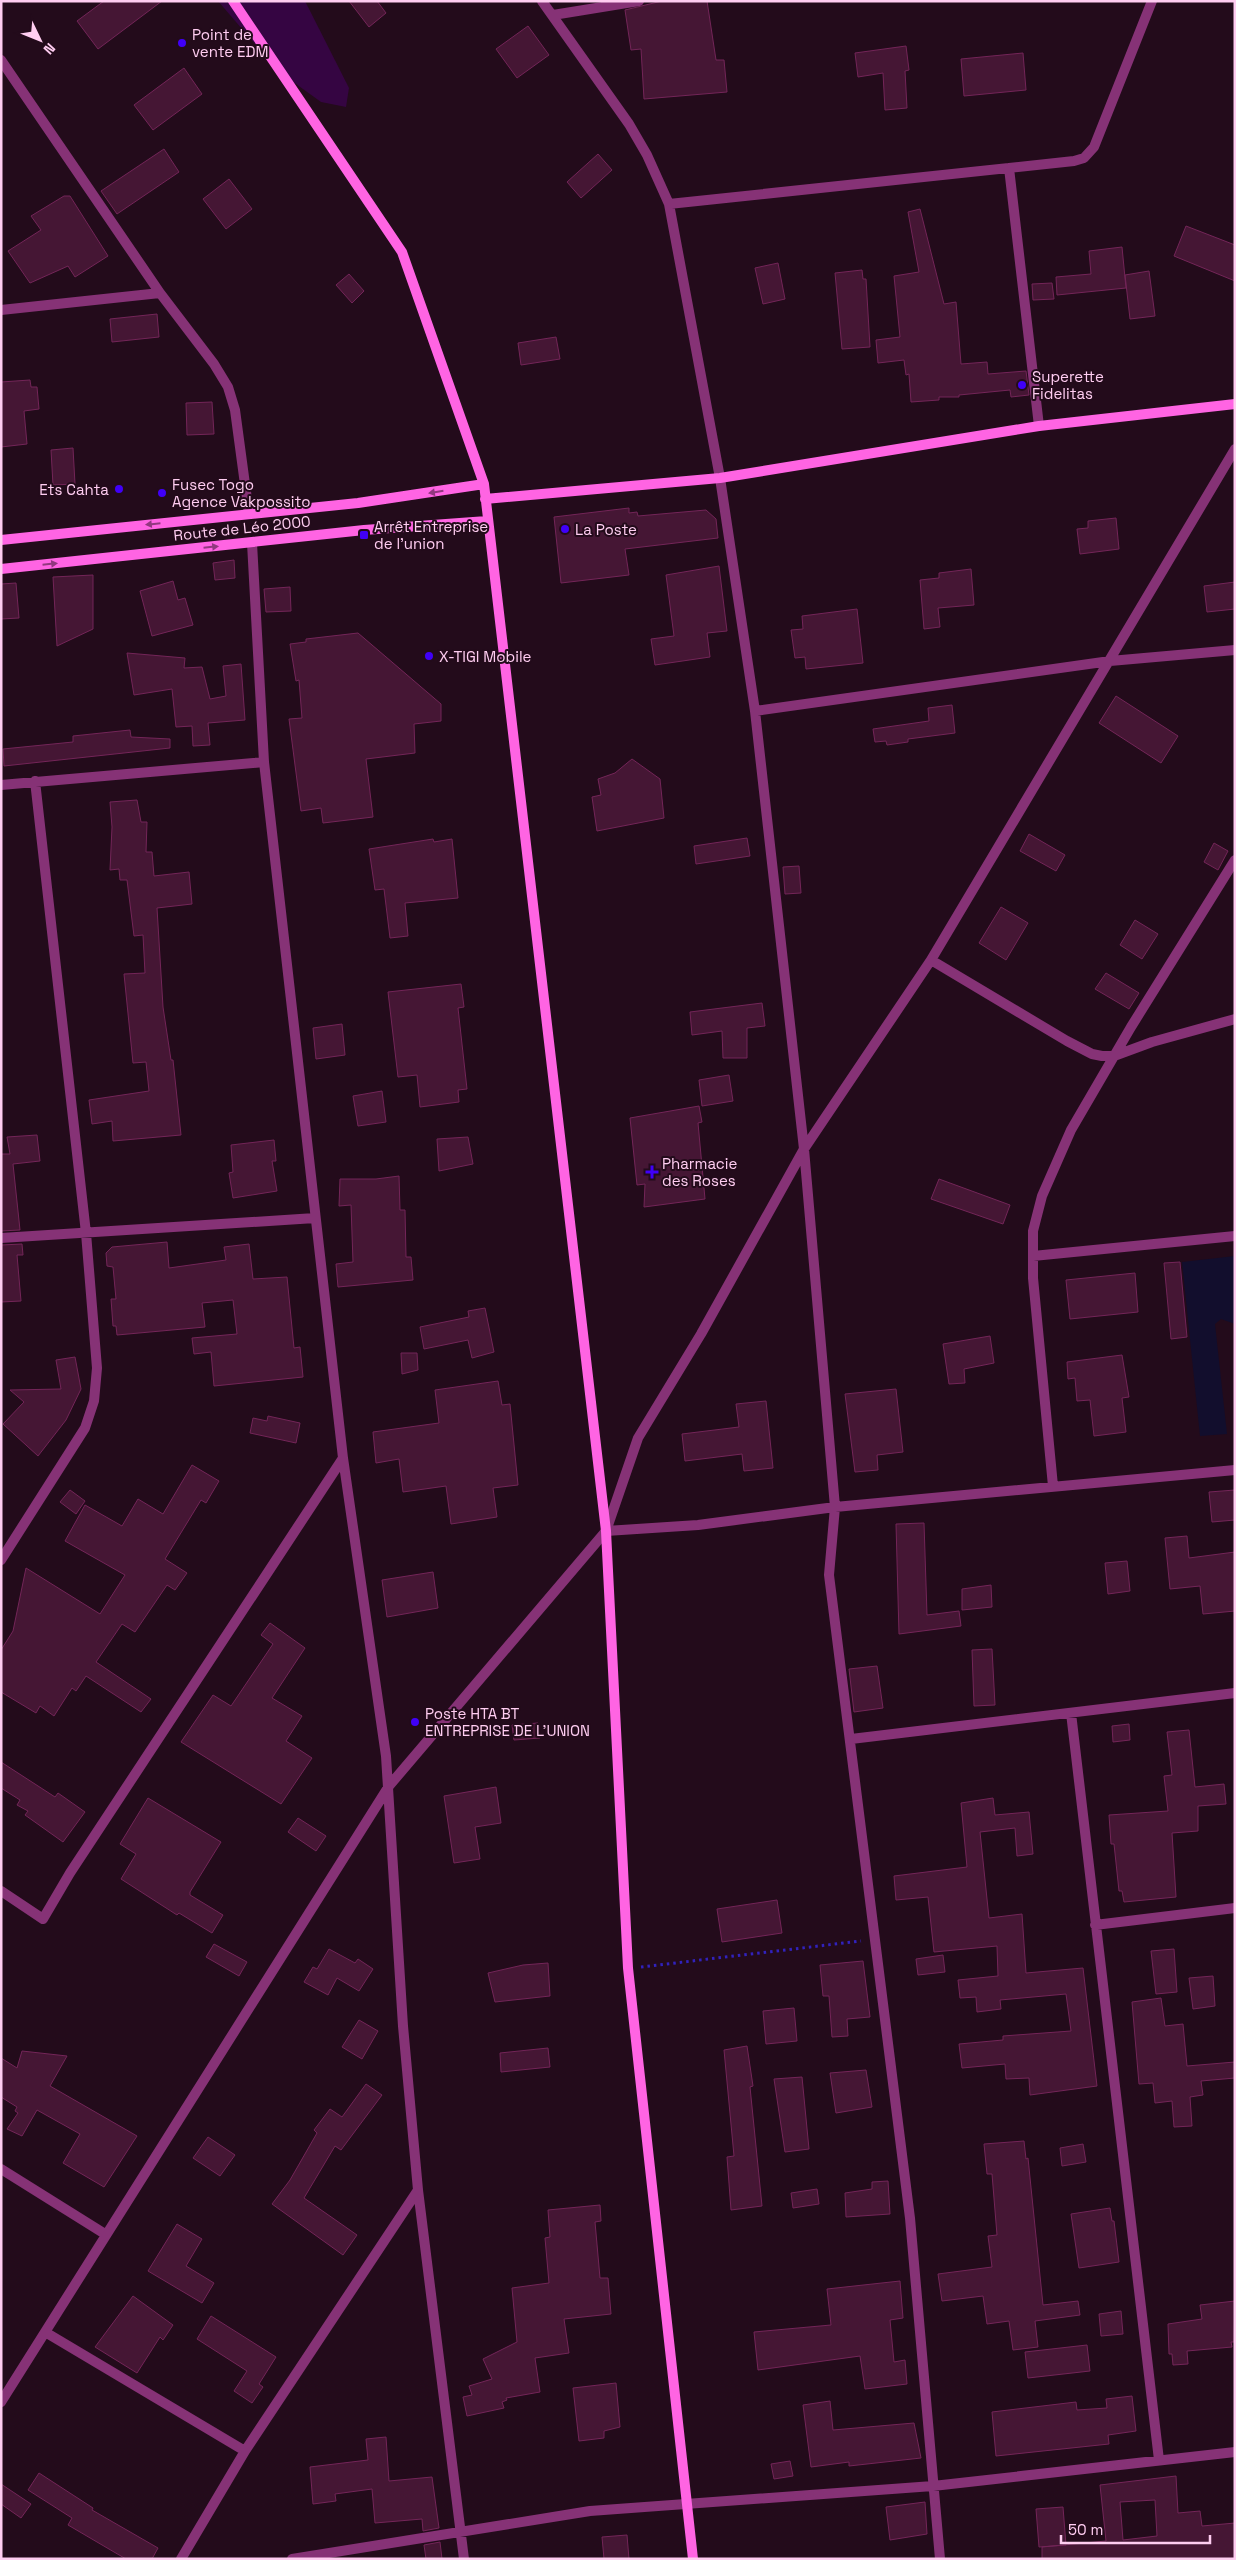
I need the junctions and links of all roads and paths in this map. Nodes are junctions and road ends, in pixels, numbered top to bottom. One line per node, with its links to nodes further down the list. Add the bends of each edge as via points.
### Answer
1 (233, 1): 15 (street, via 402,252)
2 (542, 1): 5 (street)
3 (639, 1): 5 (street)
4 (1152, 1): 7 (street, via 1090,154 1074,161)
5 (553, 15): 8 (street, via 630,124)
6 (1, 60): 9 (street)
7 (1009, 168): 8 (street); 12 (street)
8 (668, 204): 14 (street)
9 (160, 293): 10 (street); 17 (street, via 228,387 235,410)
10 (1, 310)
11 (1235, 404): 12 (street)
12 (1040, 426): 14 (street)
13 (1235, 450): 23 (street)
14 (720, 478): 16 (street); 24 (street)
15 (484, 484): 16 (street); 17 (street, one-way to 17, via 397,499)
16 (485, 499): 18 (street)
17 (249, 514): 19 (street, one-way to 19)
18 (487, 520): 20 (street, Route de Léo 2000); 42 (street)
19 (1, 540)
20 (252, 543): 21 (street, Route de Léo 2000, one-way to 20); 25 (street)
21 (1, 568)
22 (1235, 650): 23 (street)
23 (1110, 662): 24 (street); 29 (street)
24 (755, 710): 32 (street)
25 (264, 762): 26 (street); 33 (street)
26 (35, 781): 27 (street); 34 (street)
27 (1, 785)
28 (1235, 860): 31 (street)
29 (931, 960): 31 (street, via 1092,1054); 32 (street)
30 (1235, 1019): 31 (street)
31 (1114, 1056): 37 (street, via 1071,1130 1042,1196 1033,1231)
32 (804, 1149): 41 (street); 42 (street, via 701,1334 638,1438)
33 (315, 1218): 34 (street); 38 (street)
34 (86, 1233): 36 (street); 43 (street, via 97,1368 94,1401 85,1428)
35 (1235, 1236): 37 (street)
36 (1, 1238)
37 (1033, 1256): 40 (street)
38 (343, 1458): 47 (street); 48 (street, via 70,1873 43,1920)
39 (1235, 1470): 40 (street)
40 (1053, 1486): 41 (street)
41 (835, 1507): 42 (street, via 698,1525); 46 (street, via 828,1575)
42 (606, 1531): 47 (street); 52 (street)
43 (1, 1560)
44 (1235, 1693): 45 (street)
45 (1071, 1713): 46 (street); 50 (street)
46 (851, 1739): 51 (street)
47 (389, 1786): 54 (street, via 403,2026); 55 (street)
48 (1, 1891)
49 (1235, 1908): 50 (street)
50 (1095, 1925): 60 (street)
51 (876, 1939): 52 (path); 61 (street, via 910,2218)
52 (628, 1968): 62 (street)
53 (1, 2169): 55 (street)
54 (418, 2190): 58 (street); 63 (street)
55 (106, 2234): 56 (street)
56 (45, 2332): 57 (street); 58 (street)
57 (1, 2402)
58 (245, 2451): 64 (street)
59 (1235, 2452): 60 (street)
60 (1159, 2460): 61 (street)
61 (933, 2486): 62 (street); 68 (street)
62 (689, 2505): 63 (street, via 590,2511); 67 (street)
63 (461, 2532): 65 (street); 66 (street)
64 (181, 2559)
65 (292, 2559)
66 (464, 2559)
67 (694, 2559)
68 (940, 2559)

